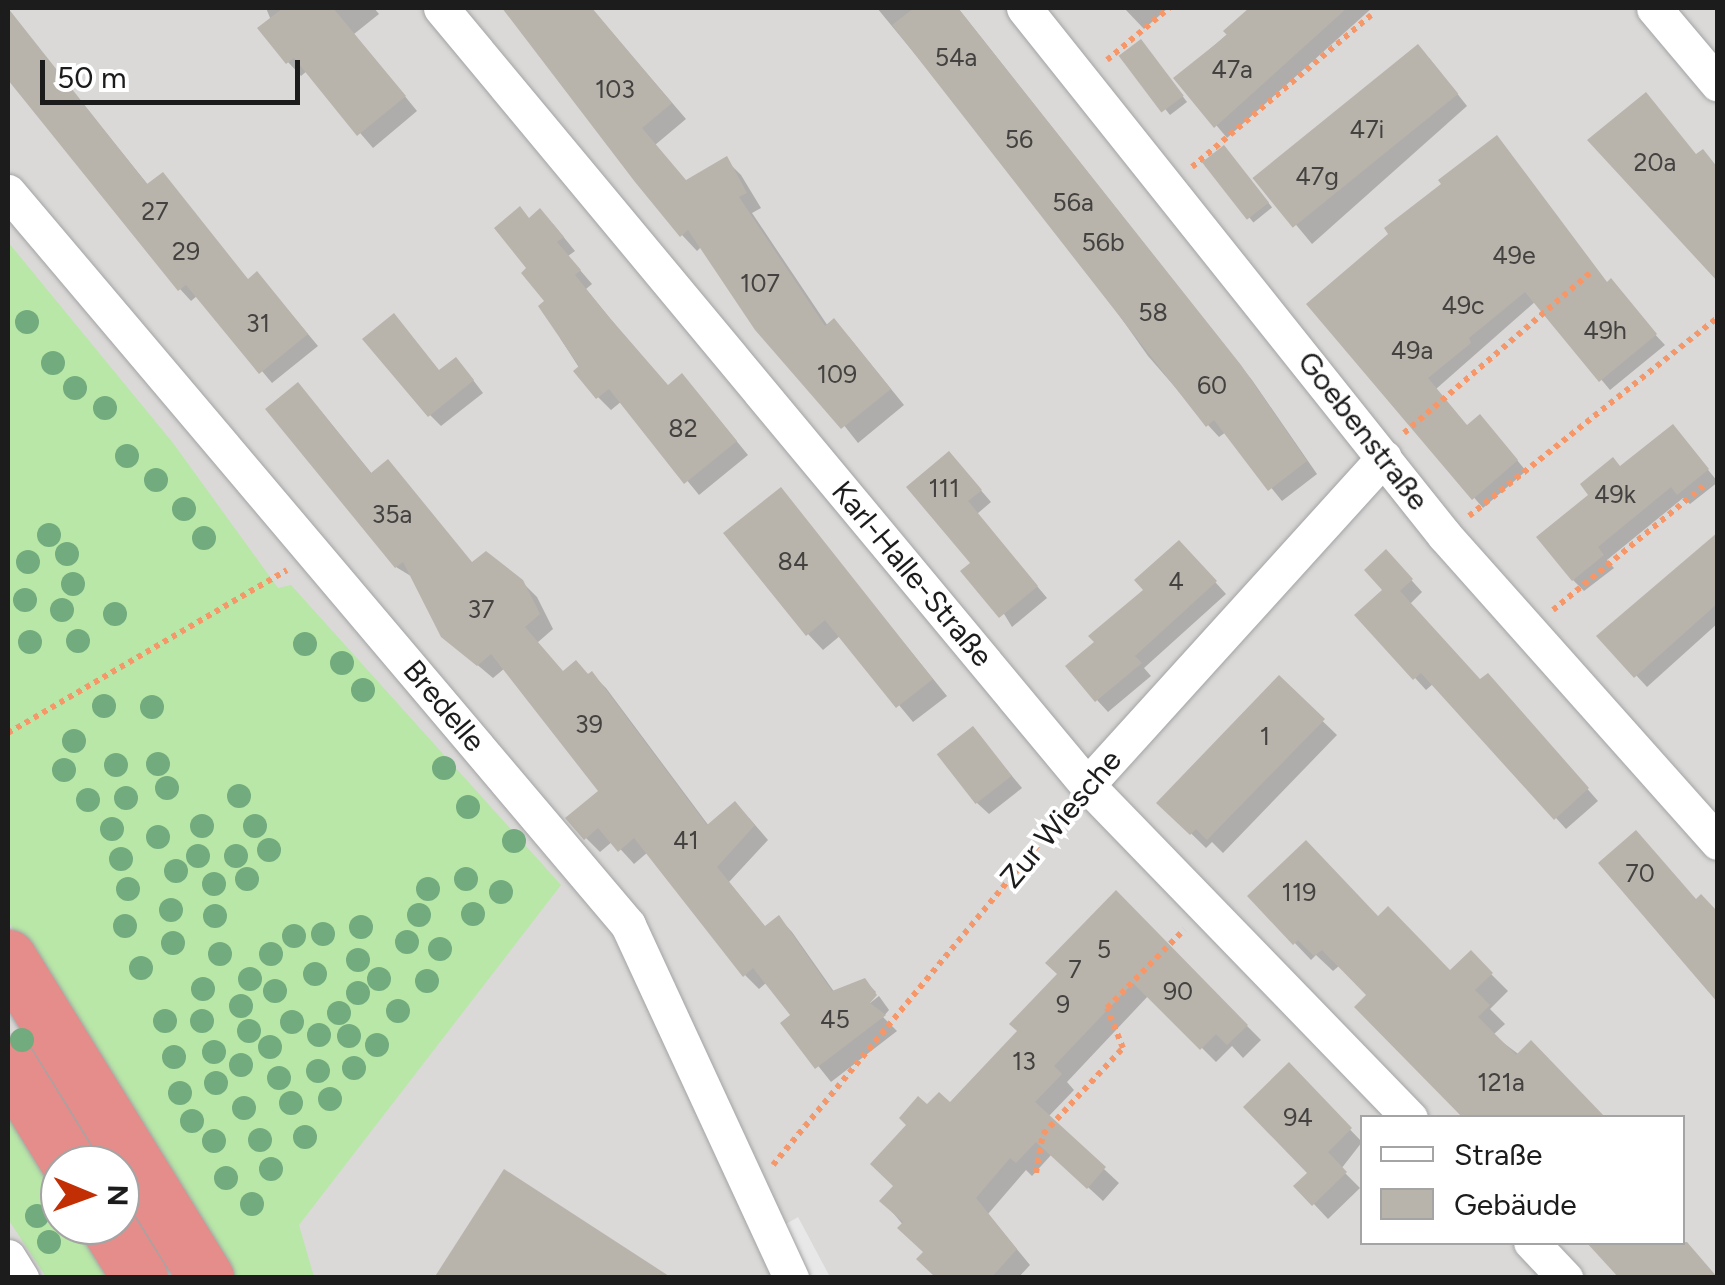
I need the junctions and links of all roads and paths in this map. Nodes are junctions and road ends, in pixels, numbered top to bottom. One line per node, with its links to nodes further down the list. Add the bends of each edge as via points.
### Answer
1 (442, 8): 19 (street, Karl-Halle-Straße)
2 (1024, 8): 6 (street, Goebenstraße)
3 (1169, 8): 6 (path)
4 (1654, 8): 7 (street)
5 (1371, 14): 8 (path)
6 (1083, 80): 8 (street, Goebenstraße)
7 (1718, 84)
8 (1168, 188): 13 (street, Goebenstraße)
9 (8, 192): 16 (street, Bredelle)
10 (1590, 273): 12 (path)
11 (1718, 317): 15 (path)
12 (1416, 420)
13 (1384, 457): 17 (street, Goebenstraße); 19 (street, Zur Wiesche)
14 (1706, 484): 17 (path)
15 (1486, 501)
16 (314, 554): 18 (path); 27 (street, Bredelle, via 628,925)
17 (1529, 630): 20 (street, Goebenstraße)
18 (8, 732)
19 (1087, 785): 21 (street, Karl-Halle-Straße); 27 (path, Zur Wiesche, via 780,1159)
20 (1718, 842)
21 (1206, 908): 24 (street, Karl-Halle-Straße); 26 (path, via 1107,1008 1123,1048 1043,1134)
22 (8, 958): 33 (highway)
23 (8, 1064): 25 (highway)
24 (1407, 1115)
25 (58, 1145)
26 (1036, 1173)
27 (747, 1189): 34 (street, Bredelle)
28 (119, 1245): 32 (highway)
29 (1534, 1245): 35 (street)
30 (8, 1257): 31 (street)
31 (21, 1278)
32 (140, 1278)
33 (206, 1278)
34 (791, 1278)
35 (1565, 1278)

